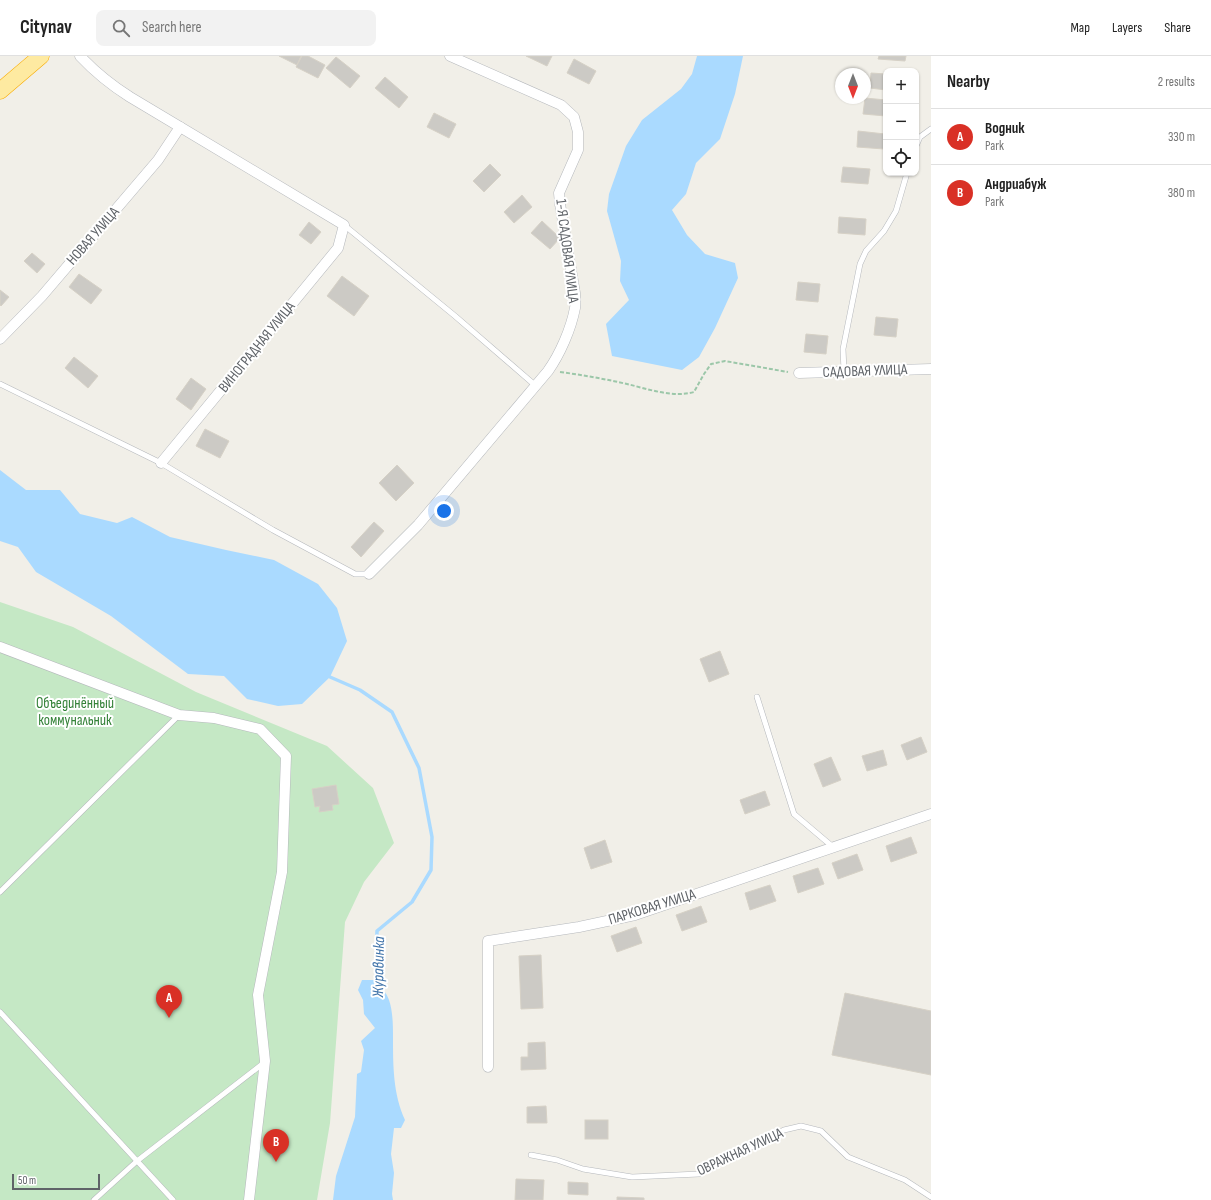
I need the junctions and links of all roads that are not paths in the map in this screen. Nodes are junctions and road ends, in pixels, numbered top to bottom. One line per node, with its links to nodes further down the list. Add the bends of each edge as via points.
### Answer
1 (41, 56): 4 (highway)
2 (80, 56): 5 (street, via 107,81)
3 (450, 56): 15 (street, 1-Я САДОВАЯ УЛИЦА, via 561,105 574,117 578,132 578,150 560,193 575,307 572,322 556,359)
4 (0, 91)
5 (180, 127): 9 (street); 10 (street, НОВАЯ УЛИЦА, via 158,160 42,296)
6 (931, 129): 7 (lane)
7 (919, 140)
8 (906, 176): 12 (lane, via 896,211 884,231 866,251 860,264 843,349)
9 (344, 226): 15 (lane); 16 (street, ВИНОГРАДНАЯ УЛИЦА, via 338,248)
10 (0, 339)
11 (931, 369): 12 (street, САДОВАЯ УЛИЦА)
12 (844, 371): 13 (street, САДОВАЯ УЛИЦА)
13 (799, 373)
14 (0, 384): 16 (lane)
15 (536, 386): 17 (street, 1-Я САДОВАЯ УЛИЦА, via 418,525)
16 (161, 463): 17 (lane, via 280,534 356,574)
17 (369, 574)
18 (0, 647): 20 (street)
19 (757, 697): 22 (lane, via 794,814)
20 (179, 715): 23 (lane); 25 (street, via 214,718 260,728 286,756 282,872 258,994)
21 (931, 814): 22 (street, ПАРКОВАЯ УЛИЦА)
22 (833, 848): 26 (street, ПАРКОВАЯ УЛИЦА, via 636,915 488,942)
23 (0, 892)
24 (0, 1012): 28 (lane)
25 (265, 1061): 28 (lane); 32 (street)
26 (488, 1067)
27 (530, 1155): 29 (lane, ОВРАЖНАЯ УЛИЦА, via 557,1160 583,1169 632,1177 699,1174 784,1130 801,1126 820,1131 848,1156 904,1180)
28 (137, 1161): 30 (lane); 31 (lane)
29 (931, 1197)
30 (94, 1200)
31 (173, 1200)
32 (249, 1200)

